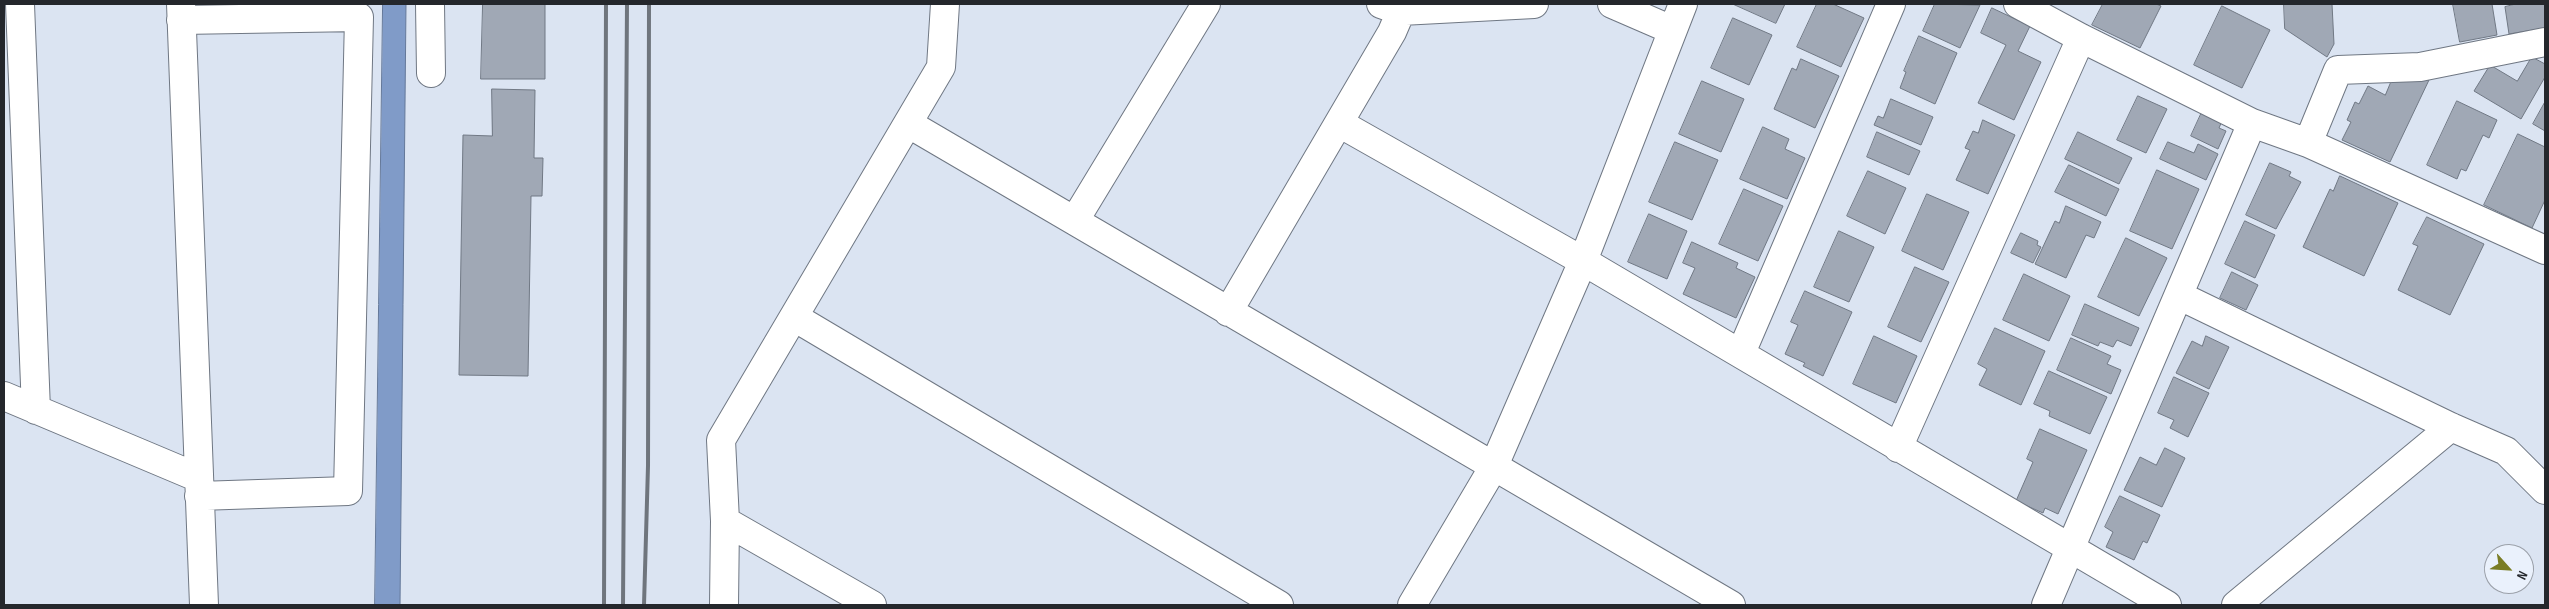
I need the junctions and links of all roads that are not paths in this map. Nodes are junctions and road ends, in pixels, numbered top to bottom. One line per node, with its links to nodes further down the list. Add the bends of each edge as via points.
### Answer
1 (20, 4): 28 (street)
2 (430, 4): 15 (street)
3 (945, 4): 18 (street, via 941,67)
4 (1206, 4): 20 (street)
5 (1534, 4): 10 (street)
6 (1612, 4): 12 (street)
7 (1683, 4): 12 (street)
8 (1891, 4): 26 (street)
9 (2018, 4): 13 (street)
10 (1391, 7): 16 (street, via 1392,32)
11 (181, 12): 32 (street); 32 (street, via 359,17 348,491)
12 (1672, 30): 22 (street)
13 (2080, 38): 17 (street); 30 (street)
14 (2545, 42): 19 (street, via 2420,67 2338,70)
15 (431, 73)
16 (1339, 123): 22 (street); 24 (street)
17 (2252, 123): 19 (street); 23 (street)
18 (909, 124): 20 (street); 25 (street)
19 (2308, 143): 21 (street)
20 (1074, 220): 24 (street)
21 (2545, 250)
22 (1583, 261): 26 (street); 31 (street)
23 (2180, 296): 29 (street); 35 (street)
24 (1228, 312): 31 (street)
25 (794, 317): 34 (street, via 721,440); 39 (street)
26 (1741, 353): 30 (street)
27 (4, 396): 28 (street)
28 (36, 410): 32 (street)
29 (2451, 427): 33 (street, via 2506,451); 44 (street)
30 (1898, 448): 35 (street)
31 (1493, 468): 40 (street); 41 (street)
32 (199, 487): 36 (street)
33 (2545, 490)
34 (725, 521): 37 (street); 38 (street)
35 (2070, 549): 42 (street); 43 (street)
36 (204, 605)
37 (724, 605)
38 (872, 605)
39 (1279, 605)
40 (1412, 605)
41 (1731, 605)
42 (2046, 605)
43 (2167, 605)
44 (2236, 605)

